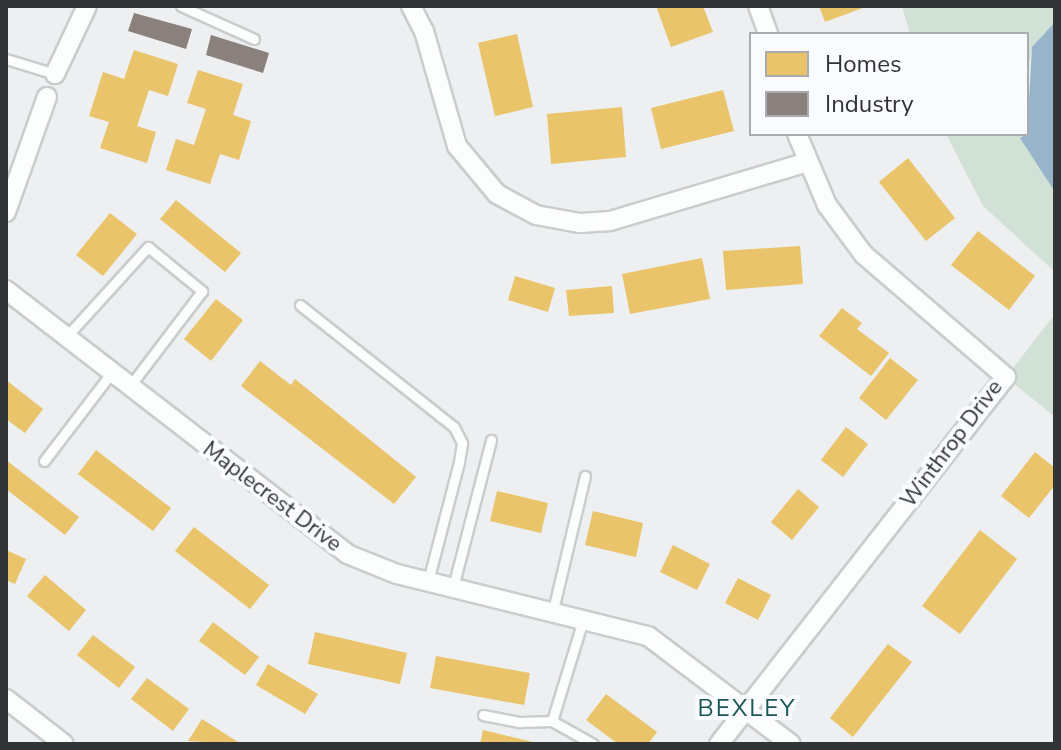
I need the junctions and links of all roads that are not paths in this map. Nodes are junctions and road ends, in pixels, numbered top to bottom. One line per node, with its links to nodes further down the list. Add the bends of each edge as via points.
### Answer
1 (87, 6): 8 (street)
2 (181, 6): 6 (lane)
3 (411, 6): 11 (street, via 424,31 457,146 497,194 536,215 580,223 610,221)
4 (758, 6): 5 (street)
5 (767, 32)
6 (254, 39)
7 (6, 59): 8 (lane)
8 (55, 74)
9 (47, 97): 12 (street)
10 (798, 136): 11 (street, Winthrop Drive)
11 (805, 163): 26 (street, Winthrop Drive, via 827,205 864,255 1006,377)
12 (6, 212)
13 (6, 290): 15 (street, Maplecrest Drive)
14 (300, 305): 21 (lane, via 454,427 462,443)
15 (66, 337): 16 (street, Maplecrest Drive); 17 (lane, via 148,247 202,291)
16 (112, 372): 17 (street, Maplecrest Drive); 19 (lane)
17 (129, 387): 21 (street, Maplecrest Drive, via 347,554)
18 (491, 440): 22 (lane)
19 (44, 461)
20 (585, 476): 23 (lane)
21 (428, 581): 22 (street, Maplecrest Drive)
22 (453, 587): 23 (street, Maplecrest Drive)
23 (553, 610): 24 (street, Maplecrest Drive)
24 (584, 617): 26 (street, Maplecrest Drive, via 648,636); 28 (lane)
25 (6, 699): 29 (street)
26 (747, 709): 31 (street, Winthrop Drive); 32 (street, Maplecrest Drive)
27 (483, 715): 28 (lane)
28 (552, 721): 30 (lane)
29 (64, 744)
30 (593, 744)
31 (719, 744)
32 (791, 744)

